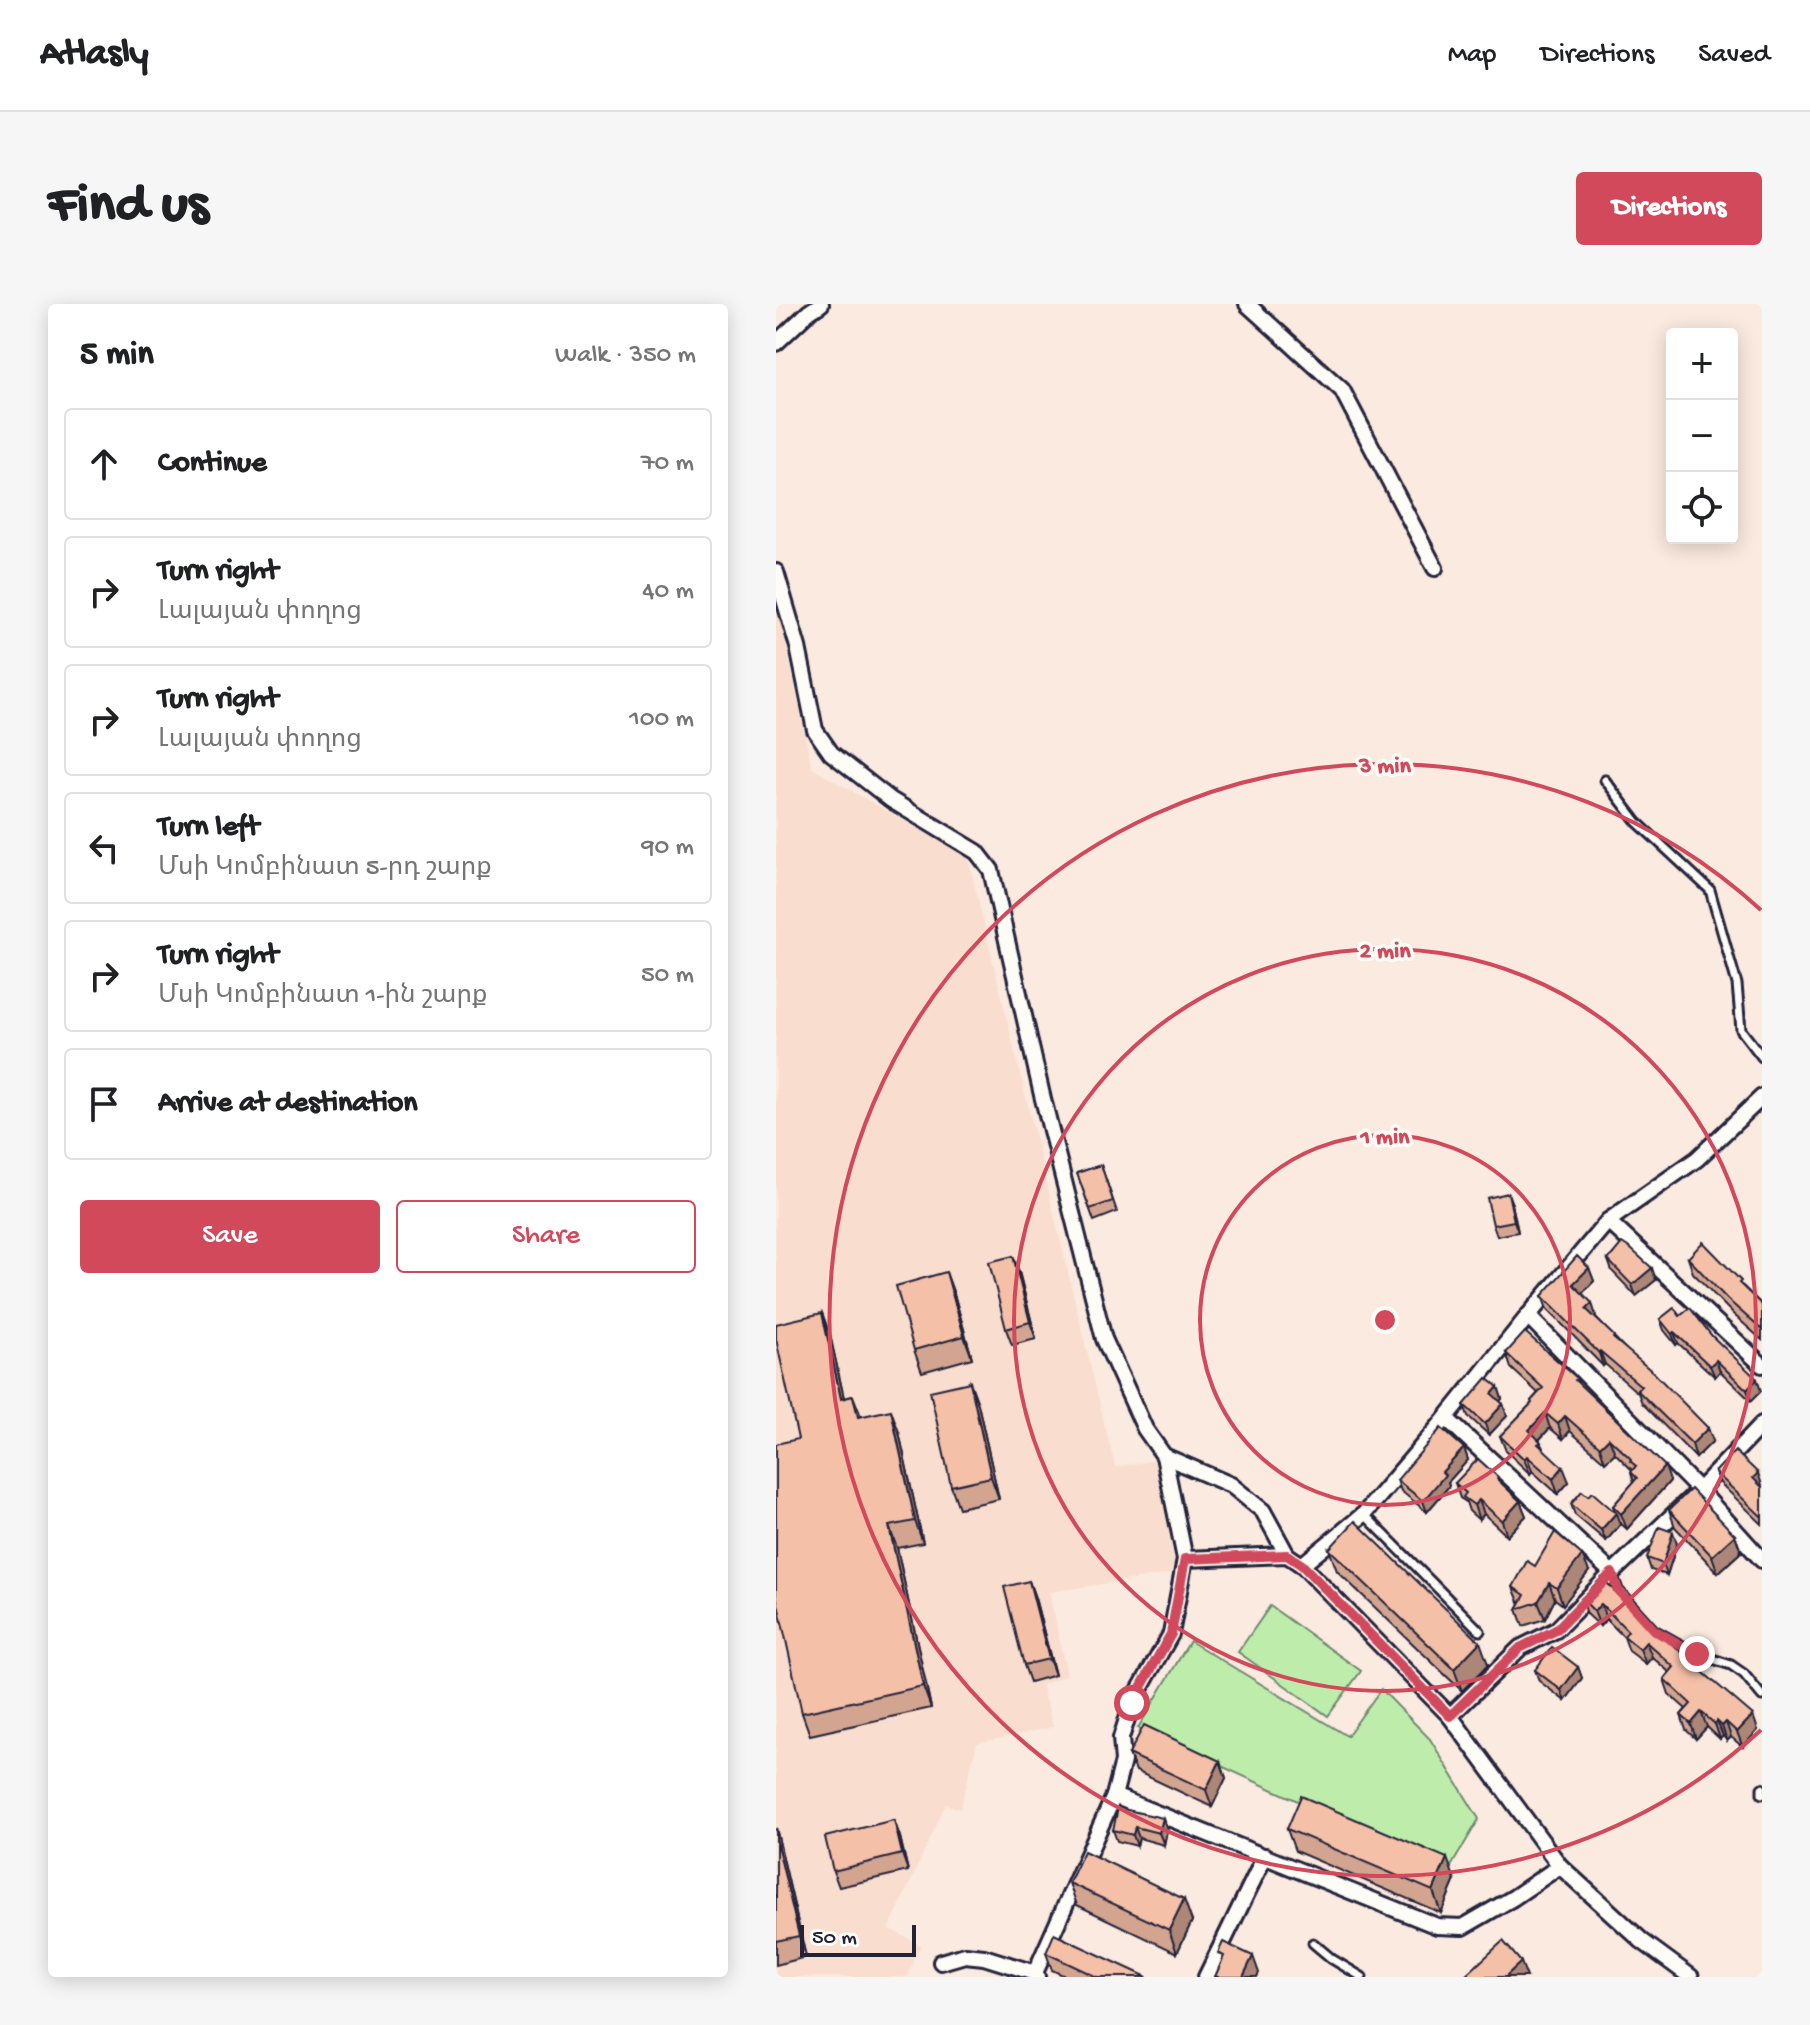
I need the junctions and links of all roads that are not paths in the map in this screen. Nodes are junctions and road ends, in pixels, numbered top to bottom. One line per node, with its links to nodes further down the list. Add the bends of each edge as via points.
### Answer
1 (821, 304): 3 (street)
2 (1247, 304): 4 (street, via 1342,390)
3 (776, 343)
4 (1435, 568)
5 (776, 572): 14 (street, via 815,730 831,753 891,800 977,852 991,870 1104,1339 1145,1429)
6 (1605, 780): 7 (lane, via 1637,822 1710,890 1737,984 1741,1030)
7 (1762, 1057)
8 (1762, 1097): 9 (street, via 1697,1159)
9 (1608, 1221): 10 (street); 11 (street)
10 (1528, 1316): 12 (street); 15 (street)
11 (1762, 1365)
12 (1446, 1418): 16 (street); 21 (street)
13 (1762, 1424): 15 (street)
14 (1164, 1456): 17 (street, via 1231,1485 1263,1511); 19 (street)
15 (1699, 1490): 18 (street); 21 (street)
16 (1364, 1514): 20 (street); 22 (lane)
17 (1287, 1555): 19 (street); 20 (street)
18 (1762, 1560)
19 (1180, 1562): 25 (street, via 1171,1634 1132,1703 1121,1738 1123,1761)
20 (1302, 1565): 24 (street)
21 (1612, 1573): 23 (lane, via 1618,1590 1654,1630 1697,1654 1731,1665); 24 (street, via 1556,1630 1520,1648)
22 (1480, 1631)
23 (1762, 1696)
24 (1450, 1716): 27 (street)
25 (1114, 1796): 26 (street); 30 (street)
26 (1265, 1856): 27 (street, via 1437,1926 1463,1927); 31 (street)
27 (1560, 1866): 33 (street, via 1642,1941)
28 (1313, 1943): 32 (lane)
29 (941, 1962): 30 (street, via 965,1955 984,1957)
30 (1036, 1975)
31 (1206, 1977)
32 (1362, 1977)
33 (1691, 1977)

